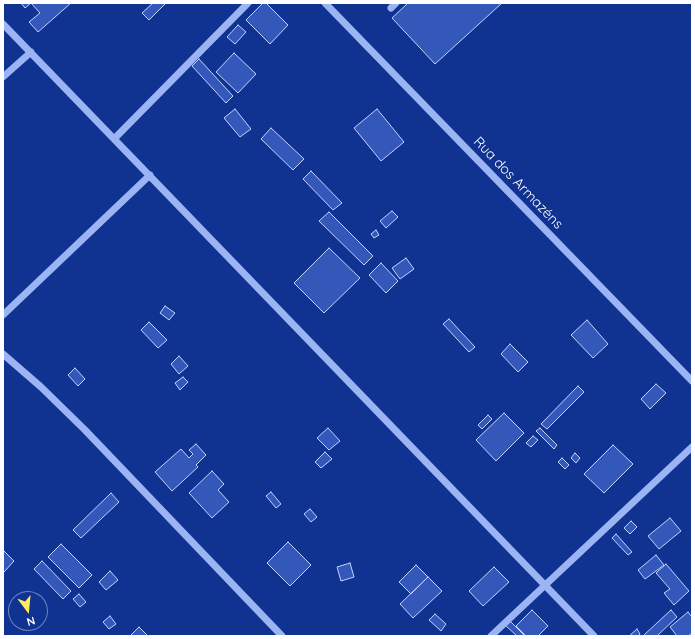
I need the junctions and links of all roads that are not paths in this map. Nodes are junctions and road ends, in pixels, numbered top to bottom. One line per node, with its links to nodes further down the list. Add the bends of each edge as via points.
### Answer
1 (248, 3): 6 (street)
2 (325, 3): 10 (street, Rua dos Armazéns)
3 (3, 24): 4 (street)
4 (31, 52): 5 (street); 6 (street)
5 (3, 77)
6 (114, 139): 7 (street)
7 (150, 175): 8 (street); 12 (street)
8 (3, 315)
9 (3, 354): 13 (street, via 85,430)
10 (692, 381)
11 (692, 447): 12 (street)
12 (546, 585): 14 (street); 15 (street)
13 (282, 636)
14 (491, 636)
15 (594, 636)

